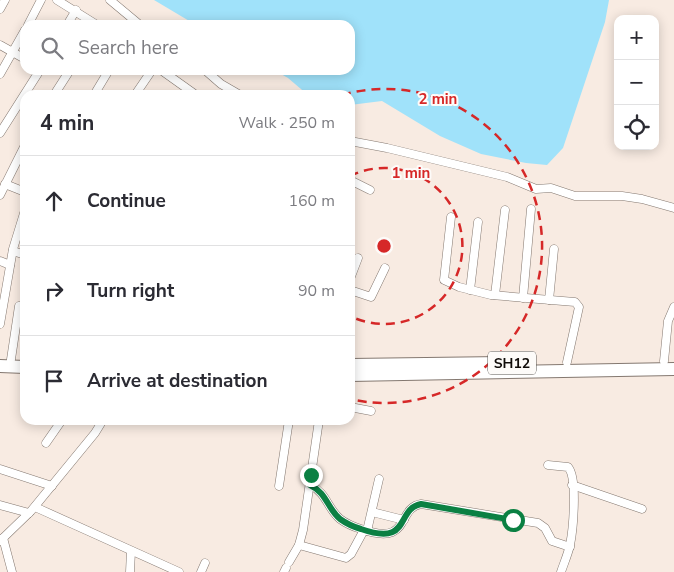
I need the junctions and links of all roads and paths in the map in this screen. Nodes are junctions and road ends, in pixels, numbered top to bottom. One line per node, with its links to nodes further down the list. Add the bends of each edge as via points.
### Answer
1 (5, 0): 5 (street)
2 (41, 0): 7 (street)
3 (57, 0): 6 (street)
4 (110, 0): 10 (street)
5 (0, 9)
6 (76, 10): 8 (street); 9 (street)
7 (31, 20)
8 (70, 20)
9 (90, 20)
10 (134, 20)
11 (20, 40): 13 (street)
12 (0, 45): 13 (street)
13 (13, 53): 14 (street); 15 (street)
14 (20, 56)
15 (0, 74)
16 (37, 75): 22 (street)
17 (67, 75): 23 (street)
18 (105, 75): 24 (street)
19 (149, 75): 25 (street)
20 (167, 75): 26 (street)
21 (211, 75): 27 (street)
22 (27, 90)
23 (57, 90)
24 (97, 90)
25 (138, 90)
26 (184, 90)
27 (231, 90)
28 (20, 102): 29 (street)
29 (0, 133)
30 (355, 142): 37 (street, via 507,177 536,189 551,188 574,196 642,198)
31 (20, 155): 33 (street)
32 (355, 183): 35 (street)
33 (5, 184): 34 (street); 36 (street)
34 (20, 190)
35 (370, 190)
36 (0, 195)
37 (674, 208)
38 (531, 209): 54 (street)
39 (505, 210): 53 (street)
40 (451, 217): 51 (street, via 444,278 446,282)
41 (478, 222): 51 (street)
42 (20, 227): 44 (street)
43 (554, 249): 55 (street)
44 (13, 251): 45 (street); 48 (street)
45 (20, 253)
46 (358, 258): 49 (street)
47 (0, 261): 48 (street)
48 (10, 265): 58 (street)
49 (355, 266)
50 (385, 268): 52 (street, via 371,297)
51 (470, 290): 53 (street)
52 (355, 292)
53 (495, 295): 54 (street)
54 (523, 298): 55 (street)
55 (549, 300): 59 (street, via 576,302 579,307)
56 (19, 306): 63 (street)
57 (674, 307): 60 (street, via 668,321)
58 (0, 324)
59 (568, 362): 60 (main road, SH12); 61 (main road, SH12)
60 (671, 364): 65 (main road)
61 (355, 365)
62 (20, 367): 63 (main road)
63 (3, 369): 64 (main road)
64 (20, 374)
65 (355, 375)
66 (355, 408): 67 (street)
67 (371, 411)
68 (59, 425): 72 (street)
69 (100, 425): 78 (street)
70 (288, 425): 79 (street)
71 (318, 425): 76 (street)
72 (46, 443)
73 (548, 465): 77 (street, via 568,467)
74 (0, 469): 78 (street)
75 (379, 479): 83 (street)
76 (310, 485): 85 (street, via 322,493 339,518); 87 (street)
77 (572, 485): 81 (street); 88 (street, via 574,510)
78 (52, 486): 82 (street)
79 (278, 486)
80 (0, 505): 82 (street)
81 (642, 509)
82 (32, 510): 86 (street); 89 (street)
83 (372, 512): 84 (street); 85 (street)
84 (404, 520): 85 (street, via 388,534); 88 (street, via 411,508 421,504 538,523 552,541)
85 (366, 531): 87 (street, via 346,558)
86 (2, 539): 93 (street)
87 (299, 545): 91 (street)
88 (570, 547): 97 (street)
89 (131, 550): 92 (street); 94 (street)
90 (205, 563): 96 (street)
91 (287, 567)
92 (160, 568): 95 (street)
93 (12, 572)
94 (130, 572)
95 (179, 572)
96 (201, 572)
97 (561, 572)

